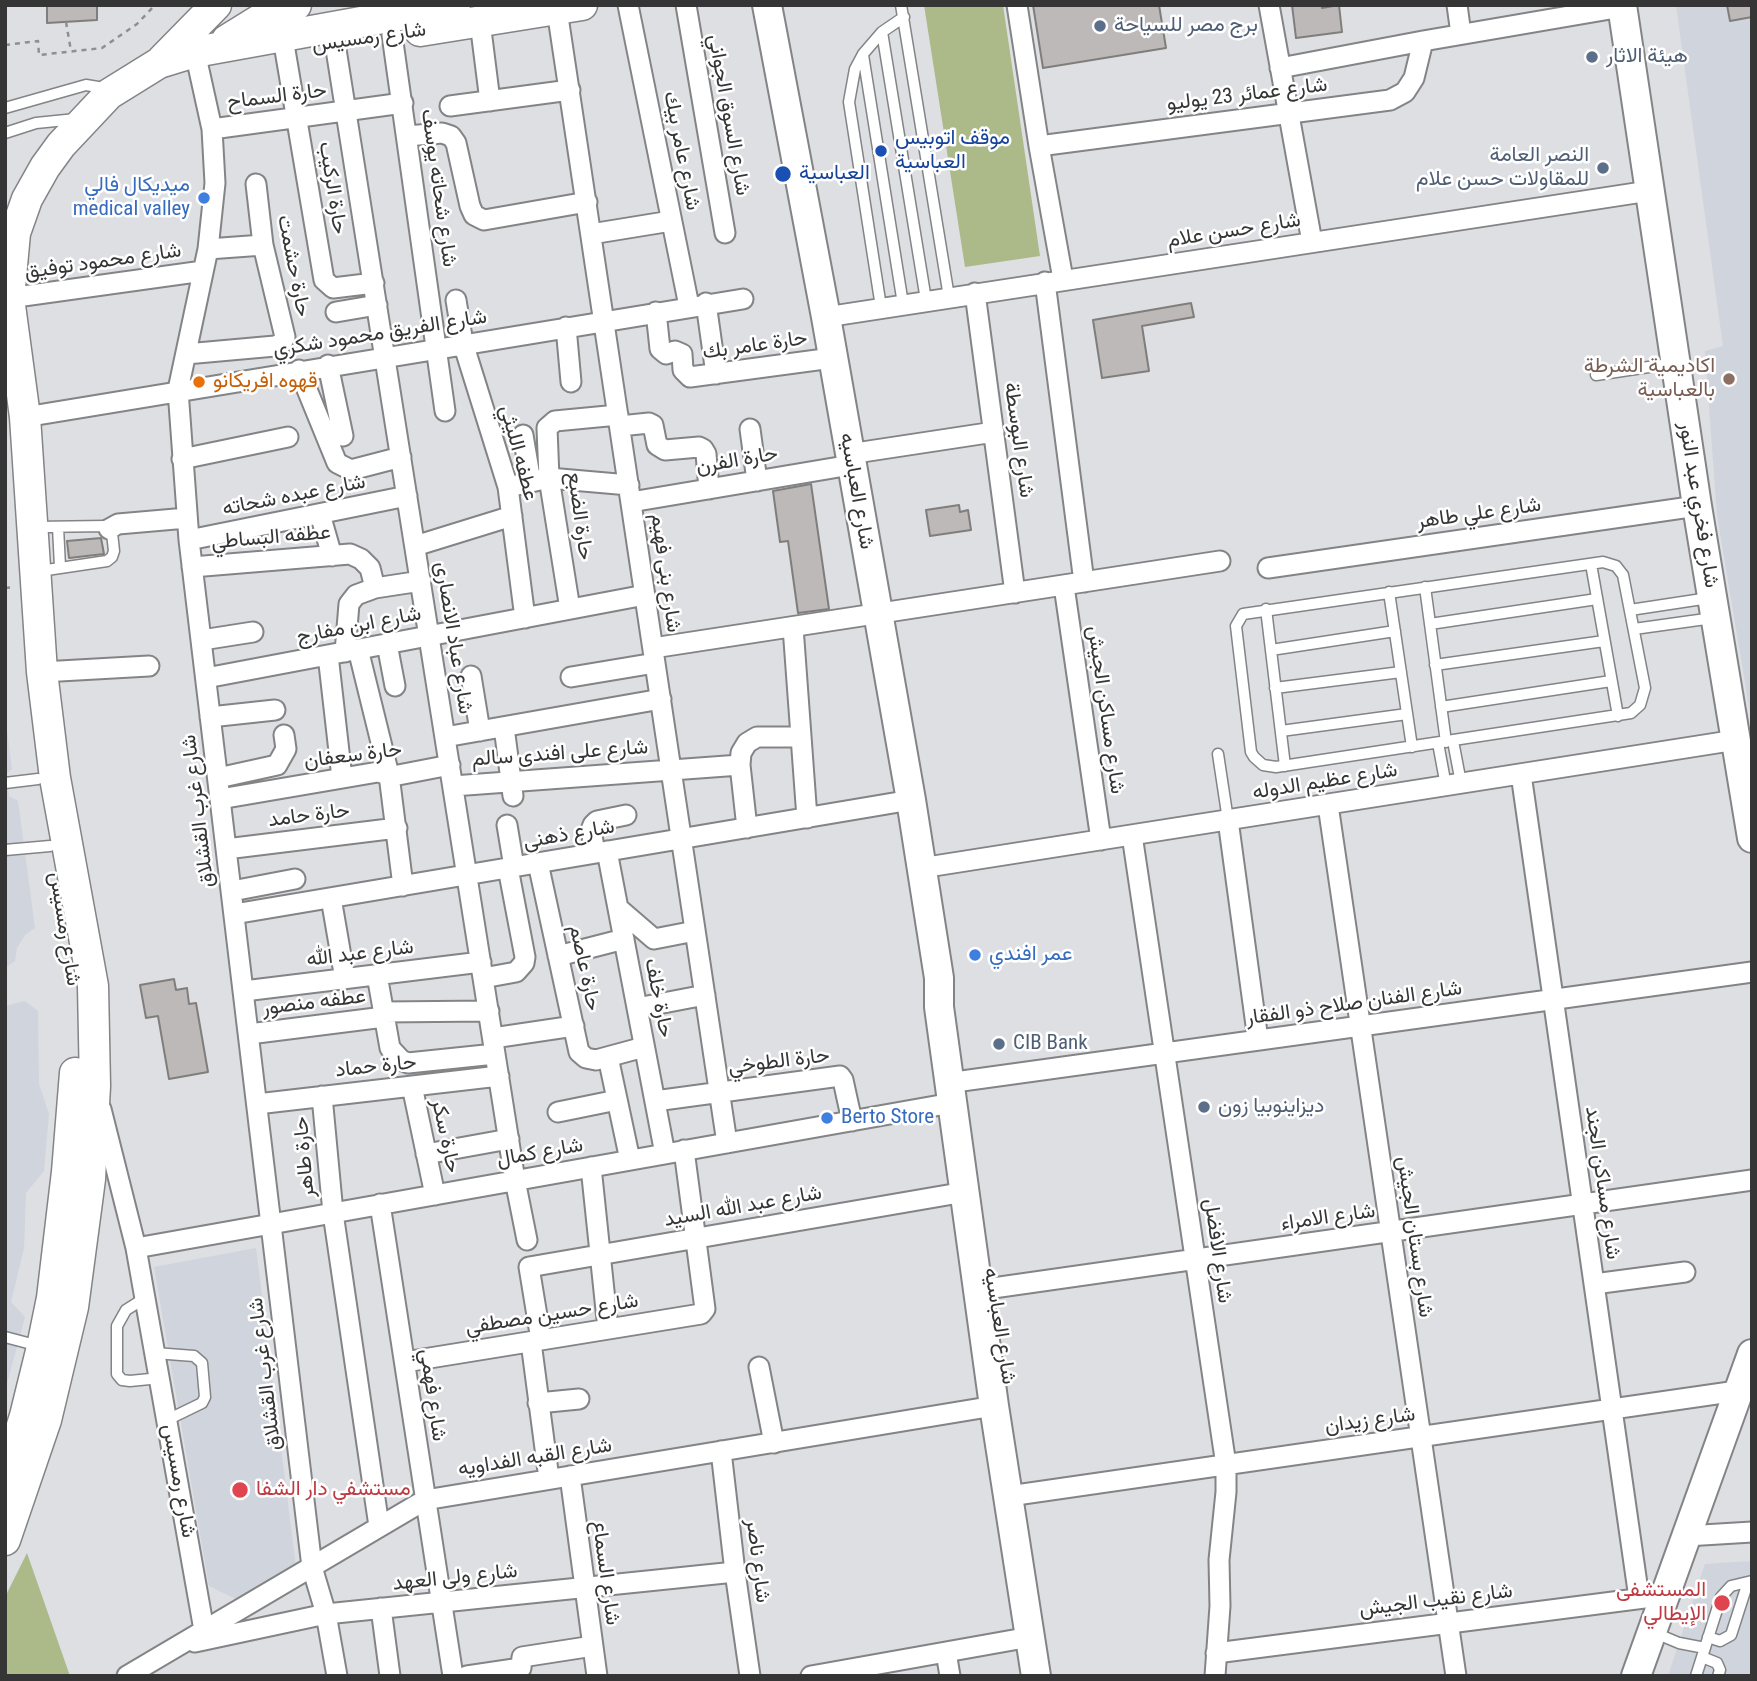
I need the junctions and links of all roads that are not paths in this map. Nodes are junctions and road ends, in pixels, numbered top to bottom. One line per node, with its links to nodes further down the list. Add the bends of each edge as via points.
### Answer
1 (216, 5): 24 (main road, شارع رمسيس)
2 (296, 5): 22 (main road, via 269,14)
3 (455, 5): 19 (main road)
4 (628, 5): 43 (street, شارع عامر بيك)
5 (686, 5): 44 (street, شارع السوق الجواني)
6 (766, 5): 64 (main road, شارع العباسيه)
7 (901, 5): 13 (lane)
8 (1017, 5): 39 (street)
9 (1269, 5): 25 (street)
10 (1457, 5): 16 (street)
11 (1622, 6): 16 (street, شارع عمائر 23 يوليو); 41 (main road, شارع فخري عبد النور)
12 (569, 8): 14 (main road, شارع رمسيس); 26 (street, شارع بنى فهيم)
13 (904, 17): 15 (lane); 53 (lane)
14 (480, 22): 17 (main road, شارع رمسيس); 28 (street)
15 (882, 32): 23 (lane); 57 (lane)
16 (1461, 34): 18 (street, شارع عمائر 23 يوليو)
17 (392, 35): 20 (main road, شارع رمسيس); 29 (street, شارع شحاته يوسف)
18 (1423, 41): 25 (street, شارع عمائر 23 يوليو); 33 (street, شارع عمائر 23 يوليو, via 1410,86 1391,100)
19 (248, 42): 21 (main road, شارع رمسيس, via 267,50); 22 (main road, شارع رمسيس)
20 (335, 43): 21 (main road, شارع رمسيس); 32 (street, شارع عباد الانصارى)
21 (285, 50): 34 (street, حارة الركيب)
22 (203, 51): 24 (main road, شارع رمسيس); 36 (street, شارع غرب القشلاق)
23 (863, 54): 58 (lane); 61 (lane, via 851,86 850,119)
24 (159, 63): 27 (main road, شارع رمسيس)
25 (1280, 68): 33 (street)
26 (570, 90): 28 (street); 42 (street, شارع بنى فهيم)
27 (109, 94): 31 (lane, via 86,85); 35 (main road, شارع رمسيس)
28 (490, 101): 30 (street)
29 (403, 103): 32 (street, حارة السماح); 38 (street, شارع شحاته يوسف)
30 (450, 106)
31 (5, 108)
32 (347, 111): 34 (street, حارة السماح); 51 (street, شارع عباد الانصارى)
33 (1287, 113): 39 (street, شارع عمائر 23 يوليو); 46 (street)
34 (298, 117): 36 (street, حارة السماح); 51 (street, حارة الركيب, via 324,280 333,288)
35 (84, 118): 37 (lane, via 36,123); 54 (main road, شارع رمسيس, via 45,167 27,199 15,233)
36 (212, 129): 48 (street, شارع غرب القشلاق, via 215,183)
37 (5, 133)
38 (407, 136): 42 (street, via 451,136 470,206 474,215 484,220); 68 (street, شارع شحاته يوسف)
39 (1039, 146): 50 (street)
40 (256, 184): 47 (street, حارة حشمت)
41 (1649, 191): 46 (street, شارع حسن علام); 72 (main road, شارع فخري عبد النور)
42 (587, 202): 45 (street, شارع بنى فهيم)
43 (671, 221): 45 (street); 60 (street, شارع عامر بيك)
44 (725, 233)
45 (592, 234): 65 (street, شارع بنى فهيم)
46 (1312, 242): 50 (street, شارع حسن علام)
47 (263, 245): 48 (street); 69 (street, حارة حشمت, via 285,337 282,343)
48 (208, 249): 49 (street, شارع غرب القشلاق)
49 (204, 271): 54 (street, شارع محمود توفيق); 69 (street, شارع غرب القشلاق)
50 (1054, 281): 52 (street, شارع حسن علام); 114 (street)
51 (374, 283): 59 (street, شارع عباد الانصارى)
52 (975, 293): 53 (street, شارع حسن علام); 84 (street, شارع البوسطة)
53 (949, 297): 57 (street, شارع حسن علام)
54 (9, 298): 77 (main road, شارع رمسيس)
55 (743, 299): 60 (street, شارع الفريق محمود شكري)
56 (456, 300): 67 (street, عطفه الليثي)
57 (926, 300): 58 (street, شارع حسن علام)
58 (903, 304): 61 (street, شارع حسن علام)
59 (377, 305): 62 (street); 70 (street, شارع عباد الانصارى)
60 (698, 305): 63 (street, شارع الفريق محمود شكري); 75 (street, شارع عامر بيك)
61 (881, 307): 64 (street, شارع حسن علام)
62 (337, 312)
63 (656, 312): 65 (street, شارع الفريق محمود شكري); 75 (street, حارة عامر بك, via 662,353 682,354 683,370 690,377)
64 (826, 317): 71 (main road, شارع العباسيه)
65 (604, 320): 66 (street, شارع الفريق محمود شكري); 82 (street, شارع بنى فهيم)
66 (566, 327): 67 (street, شارع الفريق محمود شكري); 78 (street)
67 (463, 343): 68 (street, شارع الفريق محمود شكري); 93 (street, عطفه الليثي)
68 (437, 348): 70 (street, شارع الفريق محمود شكري); 80 (street, شارع شحاته يوسف)
69 (186, 354): 79 (street, شارع غرب القشلاق)
70 (385, 356): 73 (street, شارع الفريق محمود شكري); 88 (street, شارع عباد الانصارى)
71 (832, 358): 75 (street, حارة عامر بك); 90 (main road, شارع العباسيه)
72 (1676, 362): 76 (lane); 97 (main road, شارع فخري عبد النور)
73 (328, 365): 74 (street, شارع الفريق محمود شكري); 86 (street)
74 (299, 370): 79 (street, شارع الفريق محمود شكري); 88 (street, via 337,463 351,470)
75 (716, 374)
76 (1596, 375)
77 (20, 377): 81 (main road, شارع رمسيس); 174 (main road, شارع رمسيس, via 9,413)
78 (571, 382)
79 (178, 390): 81 (street, شارع الفريق محمود شكري); 89 (street, شارع غرب القشلاق)
80 (445, 411)
81 (26, 417): 102 (main road, شارع رمسيس)
82 (619, 420): 91 (street, حارة الضبع, via 555,421 547,428); 94 (street, via 653,425 657,445 665,450 703,449); 95 (street, شارع بنى فهيم)
83 (750, 429): 92 (street)
84 (994, 432): 90 (street, حارة الفرن); 119 (street, شارع البوسطة)
85 (523, 435): 91 (street)
86 (343, 436)
87 (288, 437): 89 (street)
88 (401, 457): 96 (street, شارع عباد الانصارى)
89 (183, 459): 100 (street, شارع غرب القشلاق)
90 (850, 459): 92 (street, حارة الفرن); 126 (main road, شارع العباسيه)
91 (540, 480): 93 (street, حارة الفرن); 95 (street, حارة الفرن); 123 (street, حارة الضبع)
92 (757, 481): 94 (street, حارة الفرن)
93 (508, 487): 99 (street, عطفه الليثي)
94 (709, 489): 95 (street, حارة الفرن)
95 (630, 493): 120 (street, شارع بنى فهيم)
96 (407, 496): 98 (street, شارع عبده شحاته); 106 (street, شارع عباد الانصارى)
97 (1697, 506): 111 (street, شارع علي طاهر); 122 (main road, شارع فخري عبد النور)
98 (320, 514): 105 (street, شارع عبده شحاته); 107 (street)
99 (512, 516): 106 (street); 127 (street, عطفه الليثي)
100 (187, 518): 103 (street, via 118,524); 105 (street, شارع غرب القشلاق)
101 (83, 526): 102 (lane); 103 (lane); 104 (lane)
102 (45, 527): 112 (main road, شارع رمسيس)
103 (109, 529): 112 (lane, via 114,551 107,561 86,560)
104 (84, 539)
105 (189, 540): 110 (street, شارع غرب القشلاق)
106 (415, 547): 113 (street, شارع عباد الانصارى)
107 (332, 556): 110 (street, عطفه البساطي); 117 (street, عطفه البساطي, via 361,558 370,568)
108 (1220, 561): 114 (street)
109 (1591, 564): 116 (lane); 121 (lane); 125 (lane, via 1610,563 1621,571)
110 (192, 567): 134 (street, شارع غرب القشلاق)
111 (1268, 568)
112 (48, 570): 142 (main road, شارع رمسيس)
113 (421, 581): 117 (street); 133 (street, شارع عباد الانصارى)
114 (1084, 583): 115 (street)
115 (1063, 586): 119 (street); 192 (street, شارع مساكن الجيش)
116 (1425, 587): 118 (lane); 128 (lane)
117 (374, 588): 138 (street, via 356,595 349,604)
118 (1389, 592): 124 (lane); 131 (lane)
119 (1015, 593): 126 (street)
120 (645, 596): 123 (street, شارع ابن مفارج); 139 (street, شارع بنى فهيم)
121 (1597, 599): 128 (lane); 135 (lane)
122 (1714, 607): 125 (lane); 130 (lane); 162 (main road, شارع فخري عبد النور)
123 (570, 609): 127 (street, شارع ابن مفارج)
124 (1266, 609): 137 (lane); 168 (lane, via 1243,614 1236,626 1251,752 1269,767)
125 (1630, 610): 130 (lane)
126 (877, 614): 129 (street); 181 (main road, شارع العباسيه)
127 (525, 618): 133 (street, شارع ابن مفارج)
128 (1430, 624): 140 (lane)
129 (793, 627): 139 (street); 161 (street)
130 (1634, 629): 154 (lane, via 1645,694 1636,710)
131 (1395, 631): 137 (lane); 143 (lane)
132 (253, 632): 134 (street)
133 (430, 636): 136 (street, شارع ابن مفارج); 160 (street, شارع عباد الانصارى)
134 (202, 640): 146 (street, شارع غرب القشلاق)
135 (1604, 640): 140 (lane); 147 (lane)
136 (387, 644): 138 (street, شارع ابن مفارج); 148 (street)
137 (1271, 650): 149 (lane)
138 (343, 652): 146 (street, شارع ابن مفارج); 171 (street); 173 (street)
139 (654, 655): 145 (street); 150 (street, شارع بنى فهيم)
140 (1435, 665): 151 (lane)
141 (149, 666): 142 (street)
142 (42, 672): 229 (main road, شارع رمسيس, via 55,778 93,986)
143 (1401, 672): 149 (lane); 153 (lane)
144 (471, 676): 157 (street)
145 (571, 677)
146 (206, 678): 155 (street, شارع غرب القشلاق)
147 (1611, 681): 151 (lane); 154 (lane)
148 (395, 685)
149 (1275, 688): 158 (lane)
150 (661, 699): 156 (street); 169 (street, شارع بنى فهيم)
151 (1441, 706): 163 (lane)
152 (275, 710): 155 (street)
153 (1408, 714): 158 (lane); 164 (lane)
154 (1618, 716): 163 (lane)
155 (210, 717): 172 (street, شارع غرب القشلاق)
156 (504, 727): 157 (street); 178 (street)
157 (480, 731): 160 (street)
158 (1281, 731): 168 (lane)
159 (284, 735): 172 (street, via 286,749 277,765)
160 (445, 737): 166 (street, شارع عباد الانصارى)
161 (802, 737): 167 (street, via 757,737 747,743); 184 (street)
162 (1736, 740): 170 (street, شارع عظيم الدوله); 179 (main road, شارع فخري عبد النور)
163 (1446, 742): 164 (lane); 176 (lane)
164 (1412, 747): 168 (lane)
165 (1218, 754): 185 (lane)
166 (450, 765): 171 (street, حارة سعفان); 177 (street, شارع عباد الانصارى)
167 (740, 765): 169 (street, شارع على افندى سالم); 188 (street)
168 (1285, 766)
169 (671, 769): 178 (street, شارع على افندى سالم); 191 (street, شارع بنى فهيم)
170 (1521, 774): 176 (street, شارع عظيم الدوله); 216 (street, شارع مساكن الجند)
171 (389, 775): 173 (street, حارة سعفان, via 378,772); 187 (street)
172 (218, 778): 180 (street, شارع غرب القشلاق)
173 (342, 778): 180 (street, حارة سعفان)
174 (38, 779): 175 (lane); 193 (main road, شارع رمسيس)
175 (5, 783)
176 (1453, 785): 182 (street, شارع عظيم الدوله)
177 (453, 786): 178 (street, شارع على افندى سالم); 200 (street, شارع عباد الانصارى)
178 (512, 788)
179 (1748, 791): 190 (main road, شارع فخري عبد النور)
180 (220, 799): 194 (street, شارع غرب القشلاق)
181 (911, 800): 184 (street, شارع ذهنى); 199 (main road, شارع العباسيه)
182 (1328, 805): 185 (street, شارع عظيم الدوله); 221 (street, شارع بستان الجيش)
183 (626, 815): 196 (street, حارة خلف, via 593,825)
184 (807, 818): 188 (street, شارع ذهنى)
185 (1228, 820): 189 (street, شارع عظيم الدوله); 223 (street)
186 (507, 825): 198 (street)
187 (397, 828): 194 (street, حارة حامد); 202 (street)
188 (747, 828): 191 (street, شارع ذهنى)
189 (1132, 835): 192 (street, شارع عظيم الدوله); 226 (street, شارع الافضل)
190 (1752, 838)
191 (681, 839): 196 (street, شارع ذهنى); 207 (street, شارع بنى فهيم)
192 (1101, 840): 199 (street, شارع عظيم الدوله)
193 (50, 846): 195 (lane); 267 (main road, شارع رمسيس, via 75,985 75,1088)
194 (226, 849): 203 (street, شارع غرب القشلاق)
195 (5, 850)
196 (601, 852): 197 (street, شارع ذهنى); 205 (street, حارة خلف)
197 (538, 863): 198 (street, شارع ذهنى); 209 (street, حارة عاصم)
198 (511, 868): 200 (street, شارع ذهنى); 210 (street, شارع عبد الله, via 524,963 516,972)
199 (921, 869): 232 (main road, شارع العباسيه, via 939,978 938,1000)
200 (467, 875): 202 (street, شارع ذهنى); 210 (street, شارع عباد الانصارى)
201 (295, 879): 203 (street)
202 (403, 886): 204 (street, شارع ذهنى)
203 (232, 891): 206 (street, شارع غرب القشلاق)
204 (331, 898): 206 (street, شارع ذهنى); 213 (street)
205 (618, 908): 207 (street, via 654,939); 208 (street, حارة خلف)
206 (234, 914): 214 (street, شارع غرب القشلاق)
207 (695, 931): 215 (street, شارع بنى فهيم)
208 (624, 939): 209 (street); 217 (street, حارة خلف)
209 (558, 956): 220 (street, حارة عاصم)
210 (482, 970): 212 (street, شارع عبد الله); 218 (street, شارع عباد الانصارى)
211 (1752, 972): 216 (street, شارع الفنان صلاح ذو الفقار)
212 (377, 975): 213 (street, شارع عبد الله); 219 (street)
213 (345, 979): 214 (street, شارع عبد الله)
214 (244, 991): 222 (street, شارع غرب القشلاق)
215 (705, 995): 217 (street); 231 (street, شارع بنى فهيم)
216 (1553, 999): 221 (street, شارع الفنان صلاح ذو الفقار); 249 (street, شارع مساكن الجند)
217 (637, 1008): 225 (street, حارة خلف)
218 (489, 1011): 219 (street, عطفه منصور); 224 (street, شارع عباد الانصارى)
219 (384, 1014): 222 (street, عطفه منصور); 224 (street, via 390,1048 408,1063)
220 (574, 1026): 224 (street); 227 (street, حارة عاصم, via 579,1052 596,1060)
221 (1360, 1026): 223 (street, شارع الفنان صلاح ذو الفقار); 253 (street, شارع بستان الجيش)
222 (249, 1034): 236 (street, شارع غرب القشلاق)
223 (1258, 1040): 226 (street, شارع الفنان صلاح ذو الفقار)
224 (494, 1046): 228 (street, شارع عباد الانصارى)
225 (645, 1047): 227 (street); 235 (street, حارة خلف)
226 (1164, 1053): 232 (street, شارع الفنان صلاح ذو الفقار); 258 (street, شارع الافضل)
227 (608, 1057): 234 (street)
228 (499, 1076): 230 (street, حارة حماد); 239 (street, شارع عباد الانصارى)
229 (95, 1086): 256 (street, شارع رمسيس); 291 (main road, شارع رمسيس, via 90,1179 73,1307 46,1420)
230 (412, 1086): 233 (street, حارة حماد); 242 (street, حارة سكر)
231 (719, 1092): 235 (street); 238 (street, حارة الطوخي, via 840,1076); 240 (street, شارع بنى فهيم)
232 (957, 1092): 238 (street, شارع كمال); 247 (main road, شارع العباسيه); 261 (main road, شارع العباسيه)
233 (322, 1096): 236 (street, حارة حماد); 251 (street, حارة طاهر)
234 (617, 1100): 237 (street); 243 (street)
235 (655, 1101): 241 (street, حارة خلف)
236 (257, 1104): 252 (street, شارع غرب القشلاق)
237 (558, 1112)
238 (852, 1121): 240 (street, شارع كمال)
239 (509, 1139): 242 (street); 245 (street, شارع عباد الانصارى)
240 (727, 1143): 241 (street, شارع كمال)
241 (675, 1152): 243 (street, شارع كمال); 254 (street, حارة خلف)
242 (426, 1154): 248 (street, حارة سكر)
243 (630, 1160): 244 (street, شارع كمال)
244 (590, 1167): 245 (street, شارع كمال); 257 (street)
245 (516, 1180): 248 (street, شارع كمال); 255 (street, شارع عباد الانصارى)
246 (1752, 1180): 249 (street, شارع الامراء)
247 (965, 1192): 254 (street, شارع عبد الله السيد); 276 (main road, شارع العباسيه)
248 (435, 1195): 250 (street, شارع كمال)
249 (1583, 1204): 253 (street, شارع الامراء); 260 (street, شارع مساكن الجند)
250 (380, 1205): 251 (street, شارع كمال); 270 (street, شارع فهمي)
251 (332, 1213): 252 (street, شارع كمال); 288 (street, حارة طاهر)
252 (271, 1224): 256 (street, شارع كمال); 292 (street, شارع غرب القشلاق)
253 (1390, 1232): 258 (street, شارع الامراء); 279 (street, شارع بستان الجيش)
254 (696, 1238): 257 (street, شارع عبد الله السيد); 263 (street, حارة خلف)
255 (527, 1240)
256 (136, 1248): 262 (street, شارع رمسيس)
257 (601, 1255): 264 (street); 266 (street, شارع عبد الله السيد, via 529,1267)
258 (1195, 1260): 261 (street, شارع الامراء); 282 (street, شارع الافضل)
259 (1685, 1272): 260 (street)
260 (1594, 1284): 277 (street, شارع مساكن الجند)
261 (993, 1289): 286 (main road, شارع العباسيه)
262 (145, 1298): 268 (street, شارع رمسيس); 272 (lane, via 126,1310 117,1326 117,1374 130,1381)
263 (705, 1309): 264 (street, شارع حسين مصطفي, via 696,1315)
264 (608, 1329): 266 (street, شارع حسين مصطفي)
265 (5, 1338): 267 (lane)
266 (536, 1341): 270 (street, شارع حسين مصطفي); 275 (street)
267 (42, 1347): 284 (main road, شارع رمسيس)
268 (155, 1353): 272 (street, شارع رمسيس); 278 (lane, via 194,1356 202,1363 202,1403)
269 (1752, 1354): 273 (main road)
270 (405, 1362): 287 (street, شارع فهمي)
271 (758, 1367): 280 (street)
272 (160, 1378): 278 (street, شارع رمسيس)
273 (1737, 1391): 277 (street, شارع زيدان); 290 (main road)
274 (579, 1399): 275 (street)
275 (538, 1403): 285 (street)
276 (994, 1406): 280 (street, شارع القبه الفداويه); 286 (main road, شارع العباسيه)
277 (1612, 1409): 279 (street, شارع زيدان); 296 (street, شارع مساكن الجند)
278 (167, 1420): 301 (street, شارع رمسيس)
279 (1421, 1437): 282 (street, شارع زيدان); 300 (street, شارع بستان الجيش)
280 (774, 1443): 281 (street, شارع القبه الفداويه)
281 (721, 1451): 283 (street, شارع القبه الفداويه); 293 (street, شارع ناصر)
282 (1226, 1465): 286 (street, شارع زيدان); 308 (street, شارع الافضل)
283 (569, 1476): 285 (street, شارع القبه الفداويه); 295 (street, شارع السماع)
284 (5, 1478)
285 (549, 1479): 287 (street, شارع القبه الفداويه)
286 (1017, 1495): 303 (main road, شارع العباسيه); 321 (main road, شارع العباسيه)
287 (425, 1500): 288 (street, شارع القبه الفداويه); 297 (street, شارع فهمي)
288 (379, 1526): 292 (street, شارع القبه الفداويه)
289 (1752, 1532): 290 (street)
290 (1686, 1536): 296 (main road)
291 (5, 1540)
292 (312, 1567): 299 (street, شارع غرب القشلاق); 301 (street, شارع القبه الفداويه)
293 (735, 1572): 295 (street, شارع ولى العهد); 317 (street, شارع ناصر)
294 (1750, 1582): 304 (lane, via 1731,1586 1721,1597); 304 (lane, via 1731,1635 1720,1641)
295 (583, 1587): 297 (street, شارع ولى العهد); 306 (street, شارع السماع)
296 (1651, 1597): 300 (street, شارع نقيب الجيش); 302 (main road)
297 (442, 1602): 298 (street, شارع ولى العهد); 314 (street, شارع فهمي)
298 (382, 1608): 299 (street, شارع ولى العهد); 313 (street)
299 (326, 1614): 305 (street, شارع ولى العهد); 312 (street, شارع غرب القشلاق)
300 (1448, 1623): 308 (street, شارع نقيب الجيش); 323 (street, شارع بستان الجيش)
301 (204, 1630): 305 (street, شارع القبه الفداويه)
302 (1651, 1632): 309 (lane); 324 (main road)
303 (1030, 1637): 307 (street); 320 (main road, شارع العباسيه)
304 (1708, 1637): 309 (lane)
305 (181, 1645): 311 (street, شارع القبه الفداويه)
306 (593, 1646): 315 (street, via 522,1657 520,1668); 316 (street, شارع السماع)
307 (946, 1652): 310 (street); 319 (street)
308 (1216, 1653): 322 (street, شارع الافضل)
309 (1703, 1653): 325 (lane); 326 (lane, via 1717,1663)
310 (886, 1669): 318 (street)
311 (127, 1676)
312 (337, 1676)
313 (390, 1676)
314 (453, 1676)
315 (467, 1676)
316 (597, 1676)
317 (750, 1676)
318 (811, 1676)
319 (950, 1676)
320 (1036, 1676)
321 (1054, 1676)
322 (1215, 1676)
323 (1456, 1676)
324 (1636, 1676)
325 (1696, 1676)
326 (1718, 1676)

